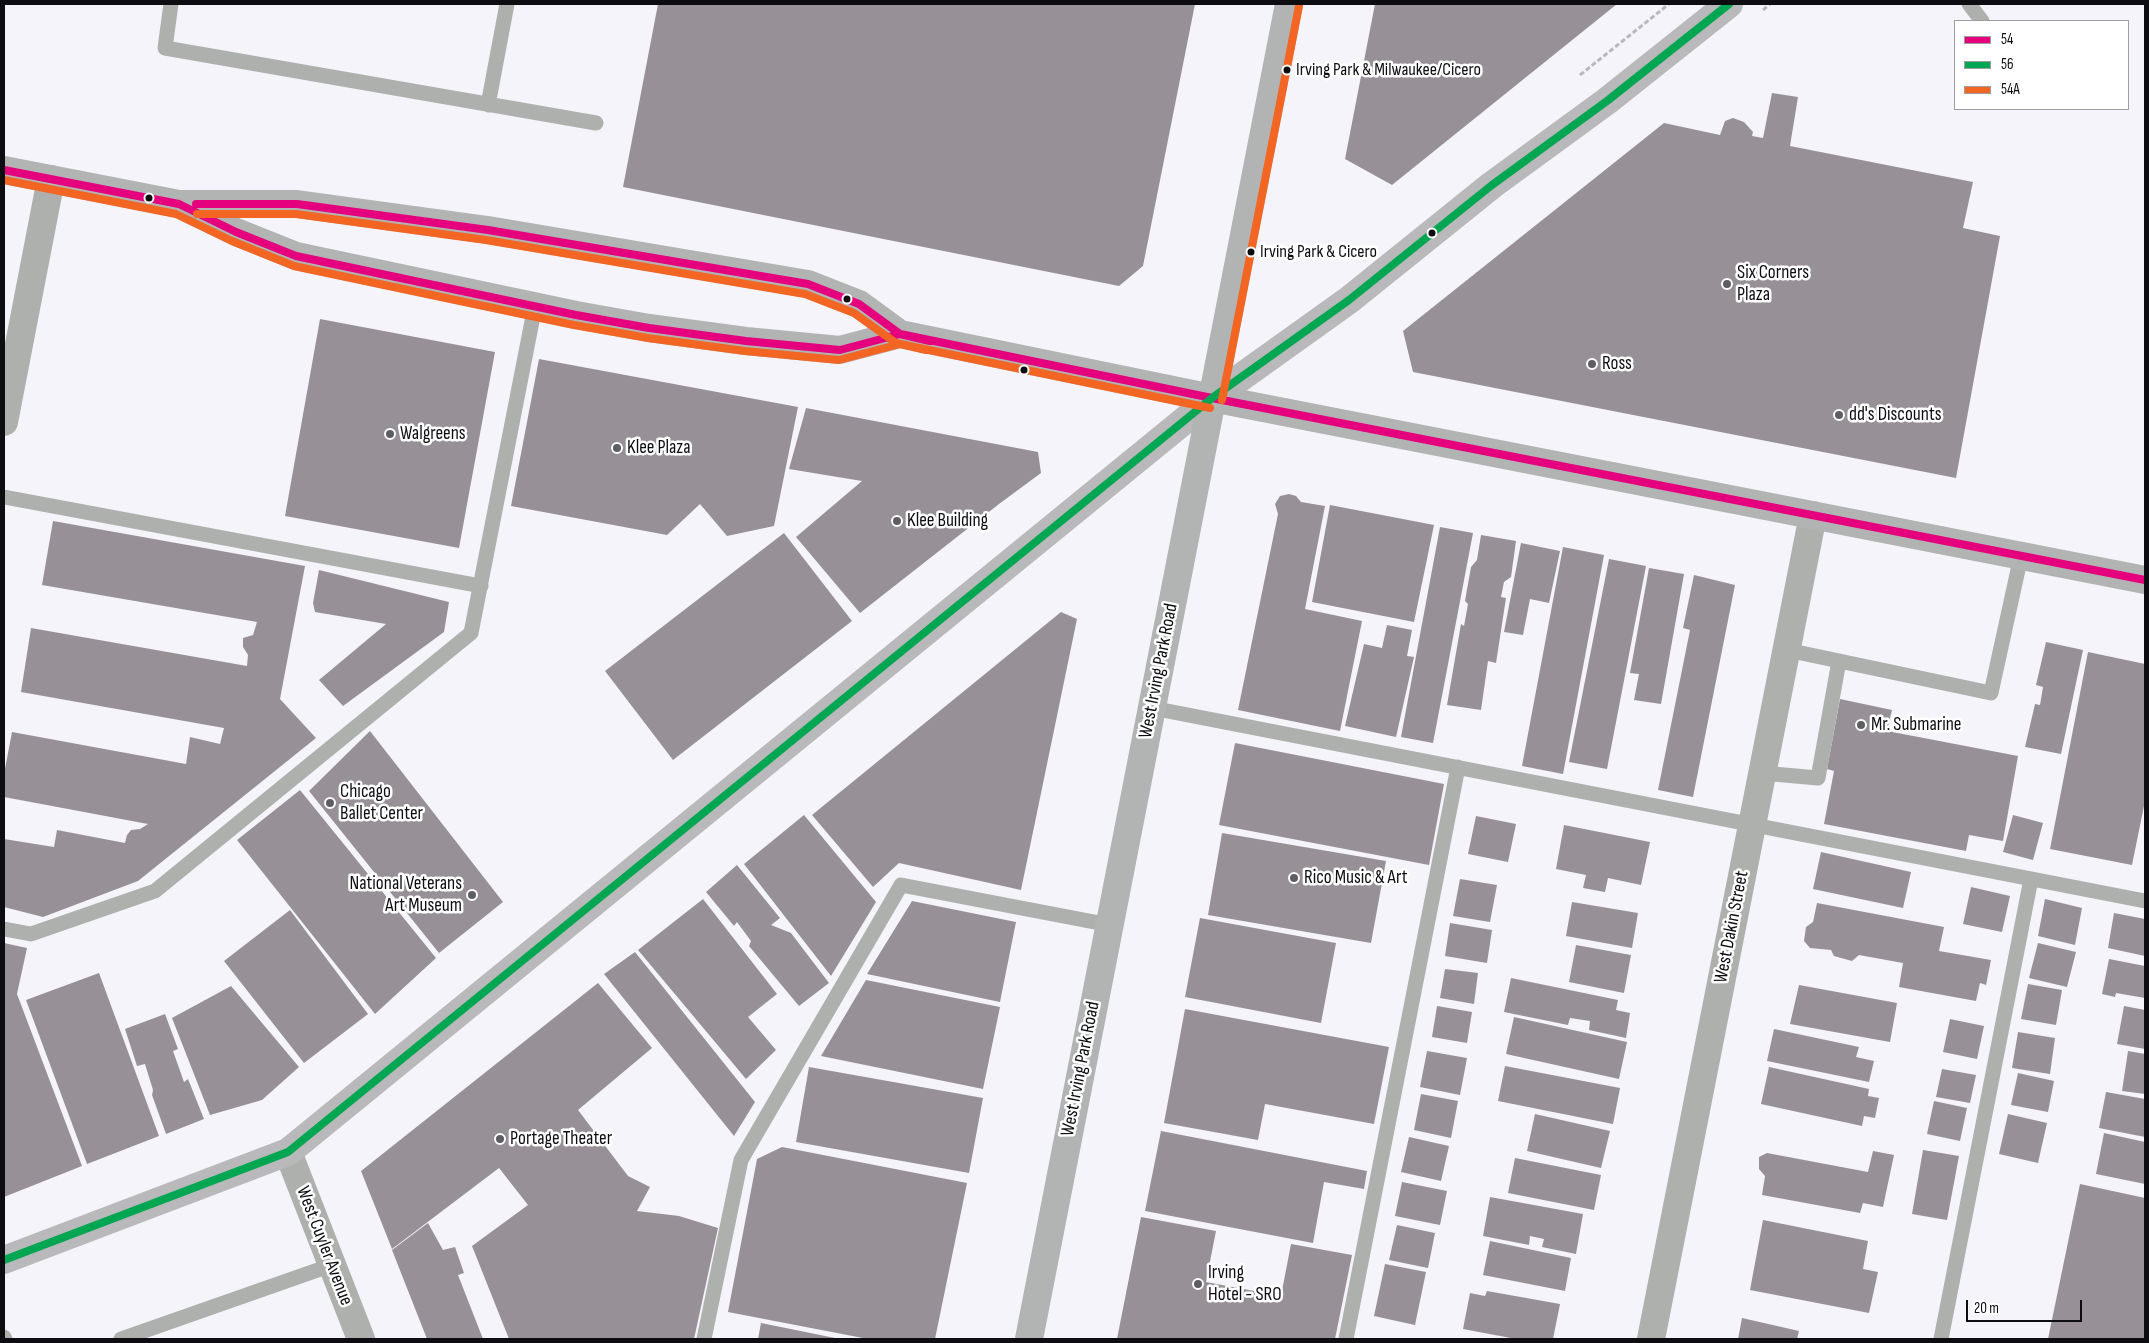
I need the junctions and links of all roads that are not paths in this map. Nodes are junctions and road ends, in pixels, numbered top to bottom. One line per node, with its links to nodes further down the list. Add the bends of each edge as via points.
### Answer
1 (171, 4): 7 (lane, via 165,48)
2 (507, 4): 7 (lane)
3 (1289, 4): 14 (main road, West Irving Park Road)
4 (1729, 4): 14 (main road, via 1607,101 1492,185 1349,300)
5 (1969, 4): 6 (lane)
6 (1981, 20)
7 (488, 104): 8 (lane)
8 (596, 123)
9 (4, 170): 10 (main road)
10 (51, 179): 11 (main road); 15 (street)
11 (179, 204): 12 (main road, via 296,256); 13 (main road, via 307,205 488,230 808,284 859,304)
12 (535, 306): 13 (main road, via 649,328 746,342 840,350); 20 (lane)
13 (900, 334): 14 (main road)
14 (1212, 398): 17 (main road); 23 (main road, West Irving Park Road); 31 (main road)
15 (4, 422)
16 (4, 497): 20 (lane)
17 (1813, 515): 18 (main road); 21 (street, West Dakin Street)
18 (2021, 556): 19 (main road); 22 (lane, via 1991,693)
19 (2145, 580)
20 (480, 586): 30 (lane, via 471,633 156,891 31,934)
21 (1787, 650): 22 (lane); 25 (street, West Dakin Street)
22 (1838, 661): 25 (lane, via 1818,778)
23 (1152, 708): 24 (lane); 29 (main road, West Irving Park Road)
24 (1458, 768): 26 (lane); 38 (lane)
25 (1762, 773): 26 (street, West Dakin Street)
26 (1752, 825): 27 (lane); 39 (street, West Dakin Street)
27 (2032, 879): 28 (lane); 40 (lane)
28 (2145, 901)
29 (1110, 925): 36 (lane, via 901,885 741,1160); 37 (main road, West Irving Park Road)
30 (4, 929)
31 (288, 1152): 32 (main road); 33 (street, West Cuyler Avenue)
32 (4, 1260)
33 (332, 1265): 34 (lane); 35 (street, West Cuyler Avenue)
34 (121, 1339)
35 (361, 1339)
36 (704, 1339)
37 (1029, 1339)
38 (1346, 1339)
39 (1651, 1339)
40 (1942, 1339)

